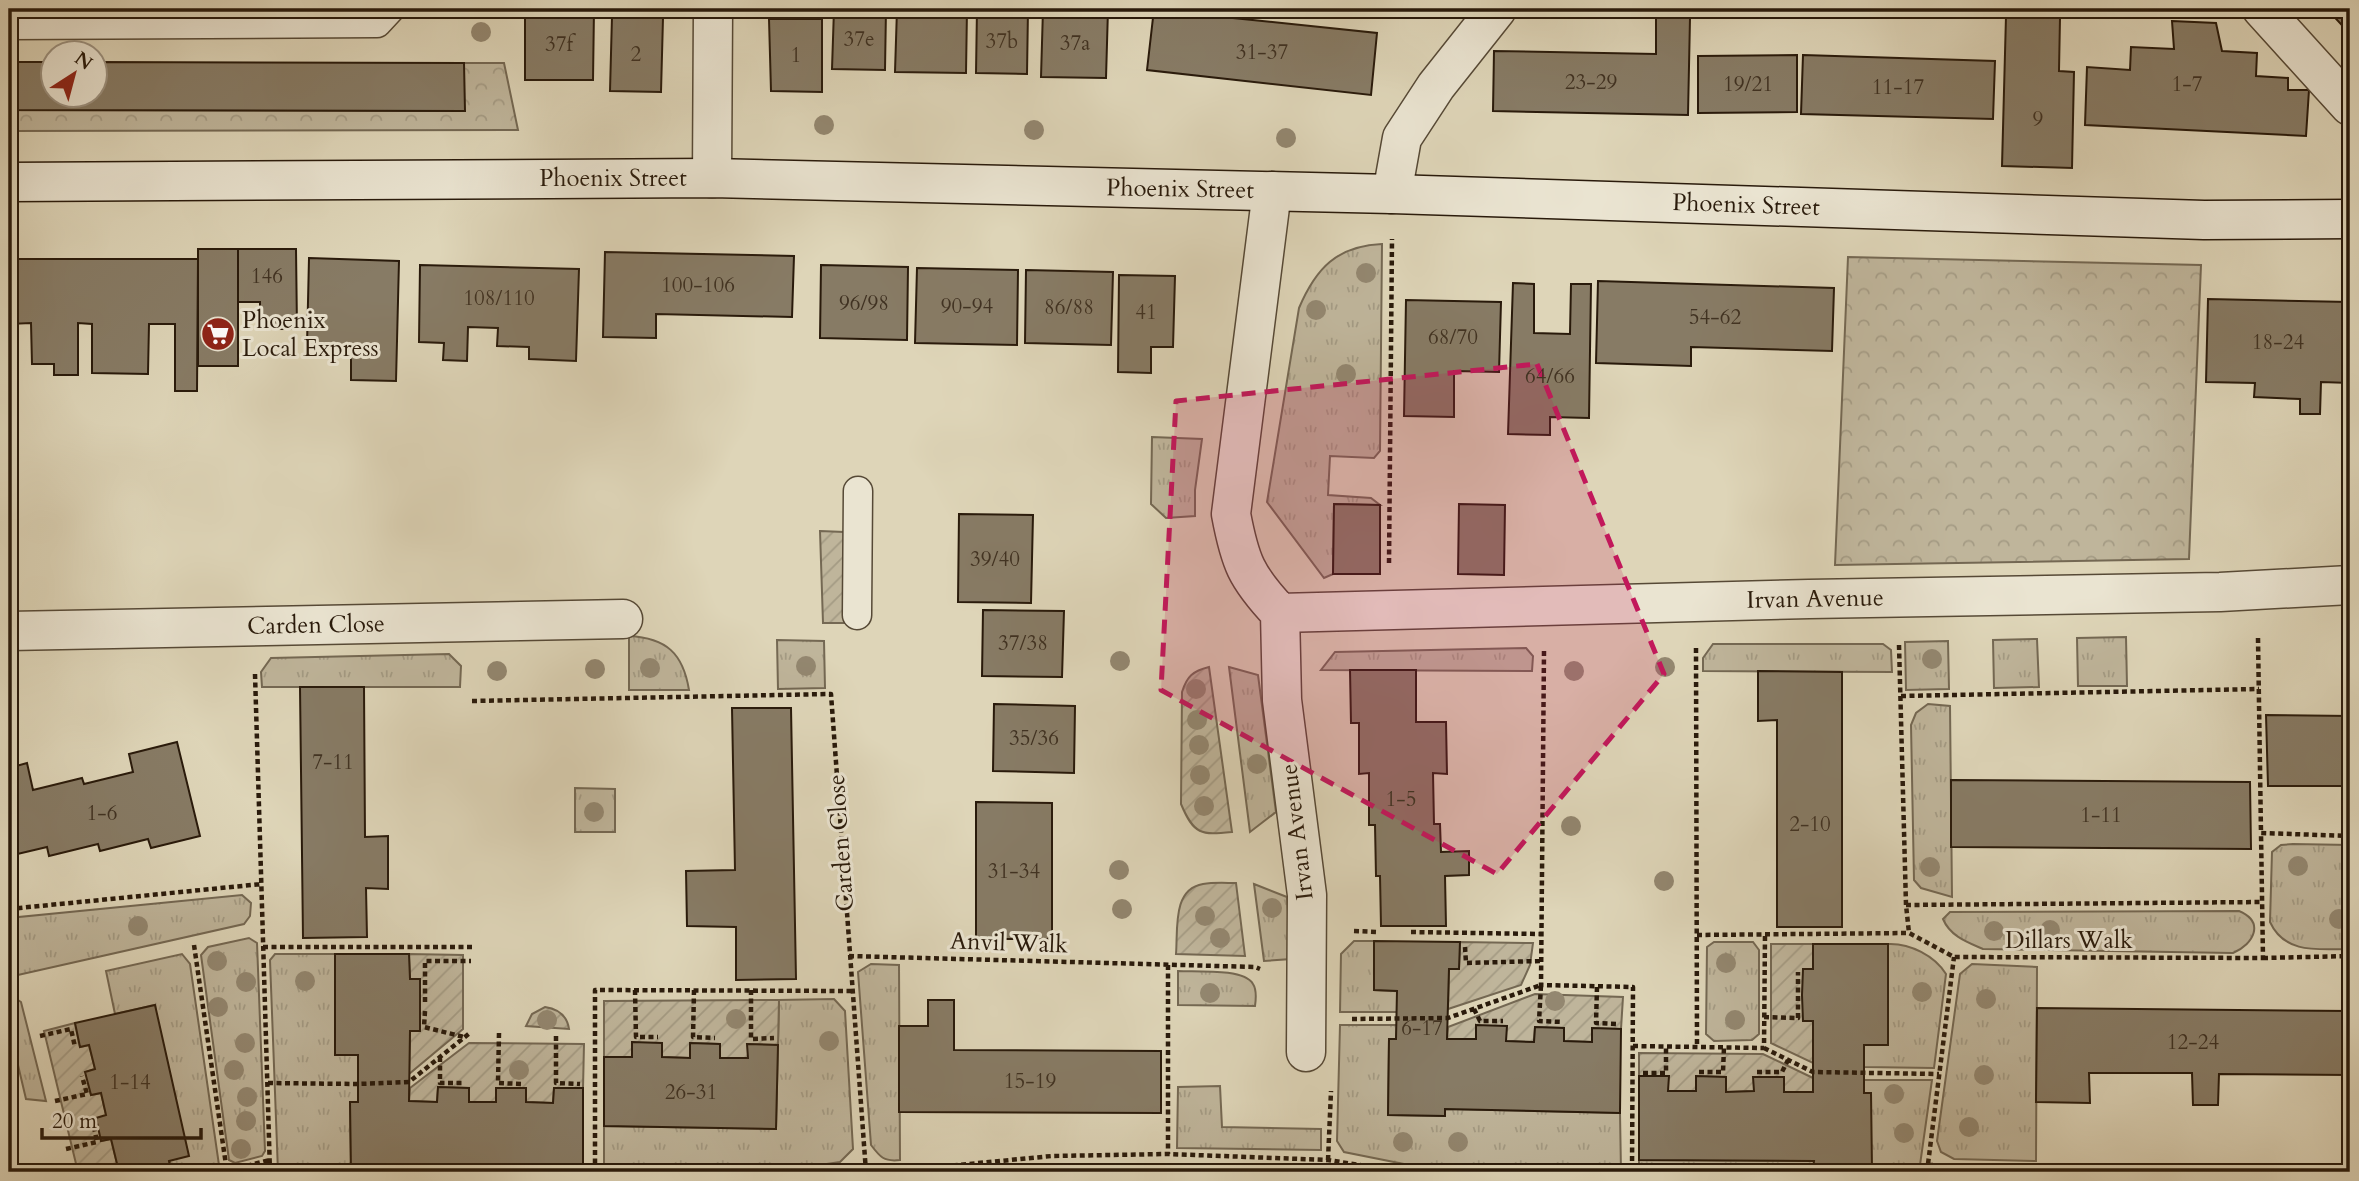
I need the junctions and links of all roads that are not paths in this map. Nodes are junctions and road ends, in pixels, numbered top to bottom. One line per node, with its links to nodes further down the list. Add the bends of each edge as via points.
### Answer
1 (390, 9): 5 (lane, via 377,23)
2 (713, 9): 9 (street)
3 (1497, 9): 12 (street, via 1402,138)
4 (2262, 9): 8 (street)
5 (305, 16): 6 (lane)
6 (140, 17): 7 (lane)
7 (9, 25)
8 (2350, 106)
9 (712, 177): 10 (street, Phoenix Street); 11 (street, Phoenix Street)
10 (9, 182)
11 (1272, 191): 12 (street, Phoenix Street); 16 (street, via 1231,514 1240,558 1257,589)
12 (1392, 194): 13 (street, Phoenix Street, via 2190,220)
13 (2350, 219)
14 (858, 491): 17 (lane)
15 (2350, 585): 16 (street, Irvan Avenue, via 2220,593)
16 (1280, 613): 20 (street, Irvan Avenue, via 1282,700 1307,895)
17 (857, 615)
18 (623, 619): 19 (street, Carden Close)
19 (9, 631)
20 (1306, 1052)

